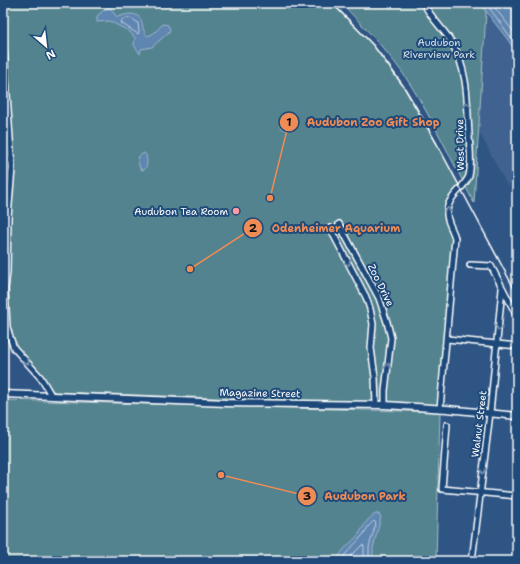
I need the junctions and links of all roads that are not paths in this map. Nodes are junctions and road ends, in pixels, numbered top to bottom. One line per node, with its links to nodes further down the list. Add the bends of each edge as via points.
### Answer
1 (424, 3): 10 (street, West Drive, one-way to 1, via 455,238 447,213 454,195 468,180 470,171 465,77 452,43)
2 (3, 36): 4 (street)
3 (3, 159): 4 (street)
4 (12, 160): 14 (street, one-way to 14, via 5,289 7,327 14,348 41,378)
5 (340, 224): 16 (street, Zoo Drive, one-way to 5, via 391,338 388,322 379,298)
6 (330, 228): 15 (street, Zoo Drive, one-way to 15, via 370,309)
7 (470, 265): 8 (street, via 491,266)
8 (502, 289): 9 (street); 11 (street, Walnut Street, one-way to 11)
9 (517, 316)
10 (447, 339): 11 (street); 17 (street, West Drive)
11 (497, 343): 12 (street); 18 (street, Walnut Street)
12 (517, 346)
13 (3, 394): 14 (street, Magazine Street)
14 (51, 395): 15 (street, Magazine Street, via 227,403)
15 (376, 405): 16 (street, Magazine Street)
16 (385, 405): 17 (street, Magazine Street)
17 (440, 409): 18 (street, Magazine Street)
18 (490, 413): 19 (street, Magazine Street); 21 (street, Walnut Street, one-way to 21)
19 (517, 416)
20 (447, 425): 21 (street, via 442,489)
21 (480, 492): 22 (street); 23 (street, Walnut Street)
22 (517, 496)
23 (472, 561)

